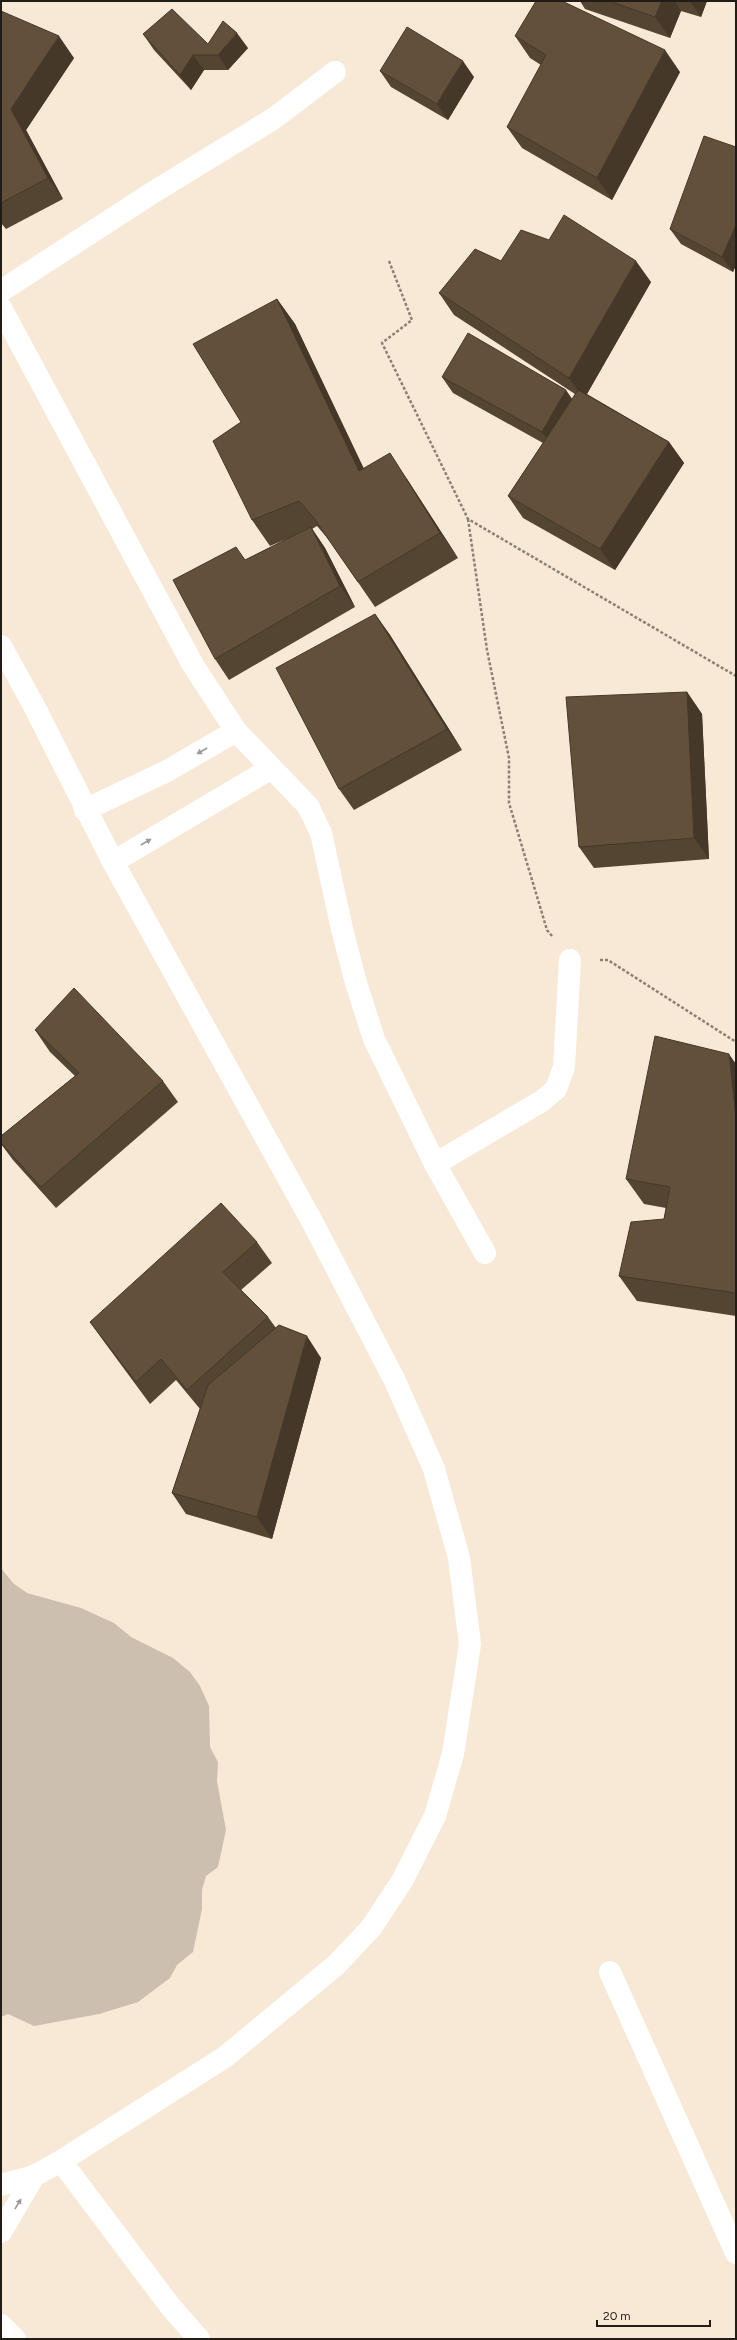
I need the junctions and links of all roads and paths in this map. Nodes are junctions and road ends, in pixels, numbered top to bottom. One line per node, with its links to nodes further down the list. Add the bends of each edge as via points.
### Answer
1 (335, 72): 3 (street, via 273,119 152,193)
2 (389, 261): 5 (path, via 412,320 382,343)
3 (1, 291)
4 (1, 308): 8 (street, via 193,665)
5 (468, 519): 7 (path); 12 (path, via 487,650 509,758 509,803 547,930)
6 (1, 646): 10 (street, via 34,704)
7 (736, 676)
8 (236, 731): 9 (street); 10 (street, one-way to 10, via 167,771)
9 (270, 769): 11 (street, one-way to 9); 14 (street, via 308,806 321,833 342,929 374,1039)
10 (85, 810): 11 (street)
11 (113, 862): 17 (street, via 314,1225 395,1381 434,1470 459,1558 470,1644 453,1754 435,1816 402,1881 371,1928 336,1965 225,2057)
12 (570, 960): 13 (path, via 608,960); 14 (street, via 564,1067 556,1089 542,1101)
13 (736, 1042)
14 (435, 1164): 15 (street)
15 (485, 1253)
16 (610, 1972): 21 (street)
17 (61, 2161): 18 (street); 24 (street, via 170,2306)
18 (34, 2176): 19 (street); 20 (street, one-way to 18)
19 (1, 2184)
20 (1, 2232)
21 (736, 2254)
22 (1, 2325): 23 (street)
23 (15, 2339)
24 (199, 2339)

